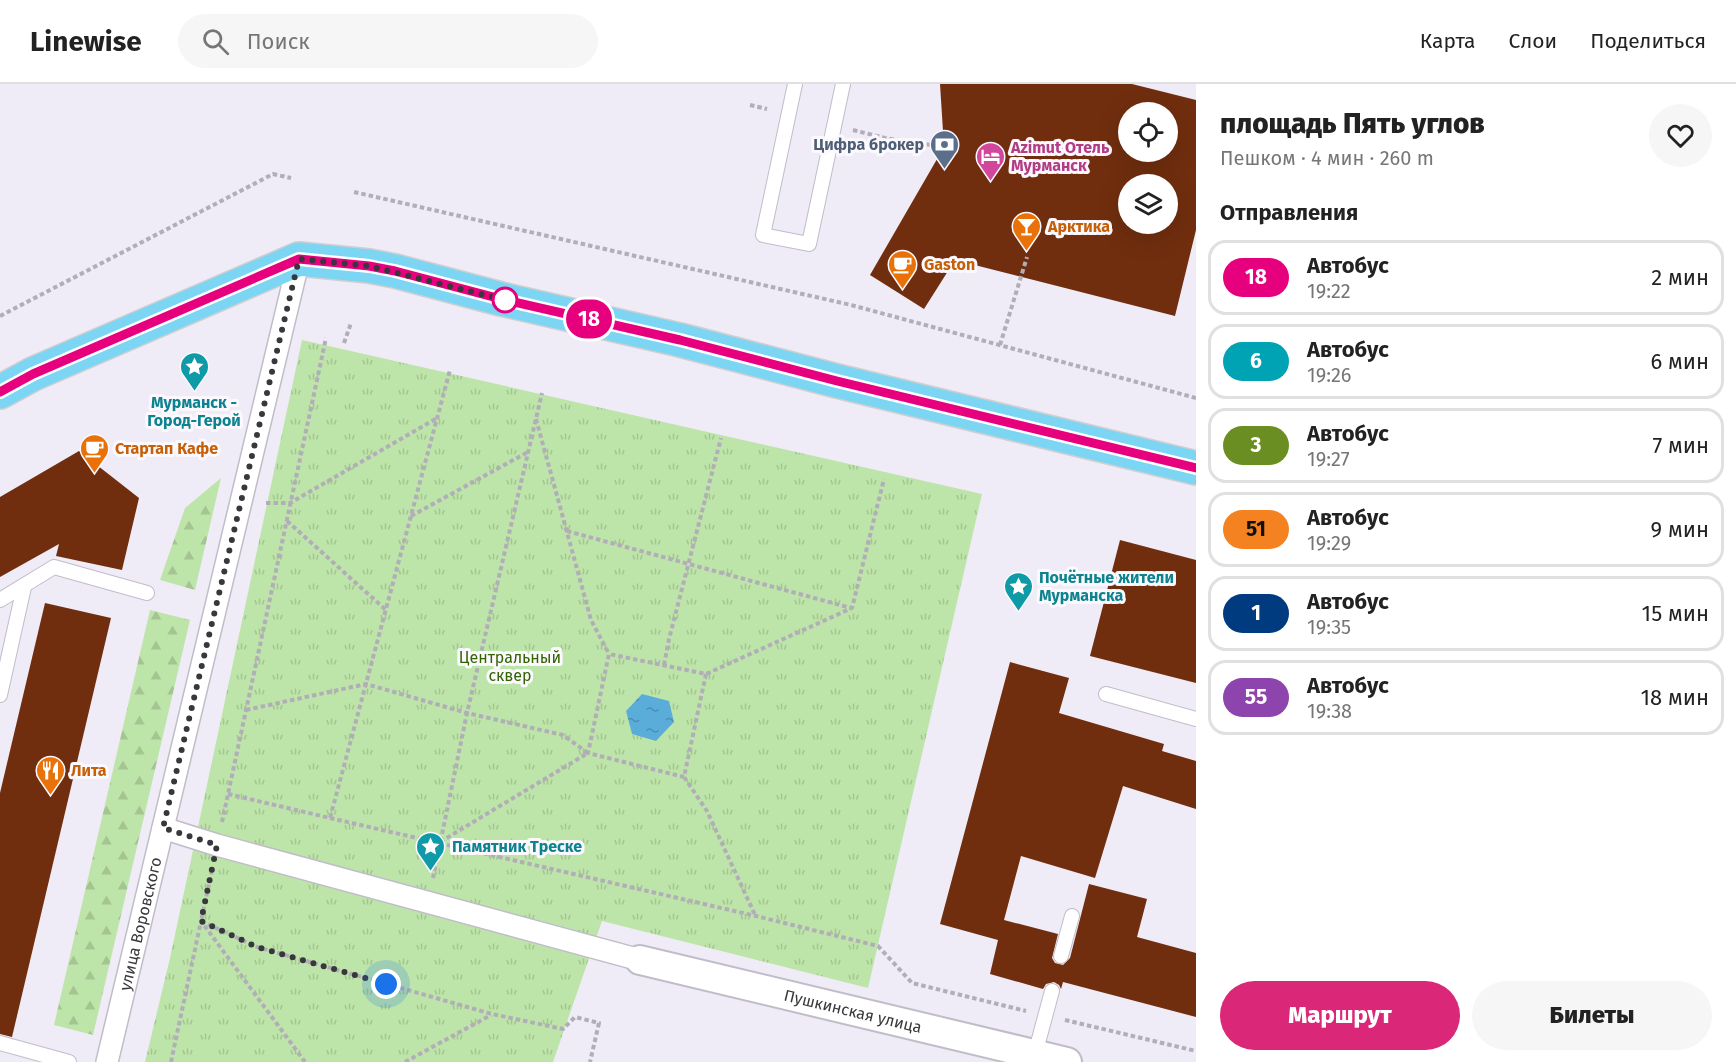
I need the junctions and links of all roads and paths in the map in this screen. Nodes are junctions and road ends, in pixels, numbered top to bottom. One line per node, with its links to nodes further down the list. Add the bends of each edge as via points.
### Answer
1 (795, 84): 3 (lane, via 763,235 809,244)
2 (843, 84): 3 (lane)
3 (834, 126): 4 (path)
4 (944, 147)
5 (291, 178): 9 (path, via 273,174)
6 (354, 192): 13 (path, via 850,305)
7 (1027, 257): 13 (path)
8 (299, 259): 15 (main road, via 33,374); 22 (main road, via 395,271); 24 (street, улица Воровского)
9 (0, 316)
10 (351, 323): 12 (path)
11 (326, 339): 25 (path)
12 (344, 344)
13 (1000, 345): 17 (path)
14 (450, 370): 18 (path)
15 (0, 392)
16 (542, 393): 19 (path)
17 (1196, 398)
18 (437, 418): 25 (path); 26 (path)
19 (536, 418): 21 (path); 28 (path)
20 (721, 438): 29 (path)
21 (528, 452): 26 (path); 42 (path)
22 (1196, 468)
23 (884, 479): 33 (path)
24 (241, 502): 25 (path); 48 (street, улица Воровского)
25 (290, 503): 27 (path)
26 (411, 516): 34 (path)
27 (287, 521): 34 (path); 41 (path)
28 (567, 531): 29 (path); 35 (path, via 591,620)
29 (688, 564): 33 (path); 36 (path)
30 (24, 586): 31 (lane, via 54,567); 32 (lane); 40 (lane)
31 (147, 593)
32 (0, 600)
33 (852, 608): 37 (path)
34 (386, 610): 38 (path)
35 (609, 654): 36 (path); 44 (path)
36 (664, 665): 37 (path)
37 (706, 674): 45 (path)
38 (366, 684): 41 (path); 42 (path); 47 (path)
39 (1106, 694): 43 (lane)
40 (0, 695)
41 (246, 710): 46 (path)
42 (467, 713): 44 (path, via 564,735); 49 (path)
43 (1196, 719)
44 (588, 753): 45 (path); 49 (path)
45 (684, 777): 52 (path, via 707,811)
46 (228, 794): 47 (path); 50 (path)
47 (330, 818): 49 (path)
48 (163, 828): 50 (street); 63 (street, улица Воровского)
49 (440, 843): 51 (path); 52 (path)
50 (217, 845): 51 (street); 54 (path)
51 (428, 902): 56 (street)
52 (756, 916): 57 (path, via 878,946)
53 (1072, 916): 55 (lane)
54 (201, 921): 59 (path, via 257,947); 64 (path); 65 (path)
55 (1061, 956)
56 (640, 960): 61 (street, Пушкинская улица)
57 (912, 983)
58 (1052, 991): 61 (lane)
59 (492, 1014): 66 (path); 67 (path, via 563,1029 575,1017 599,1023)
60 (0, 1043): 62 (lane)
61 (1035, 1054): 68 (street, Пушкинская улица)
62 (69, 1062)
63 (107, 1062)
64 (171, 1062)
65 (305, 1062)
66 (405, 1062)
67 (590, 1062)
68 (1067, 1062)

